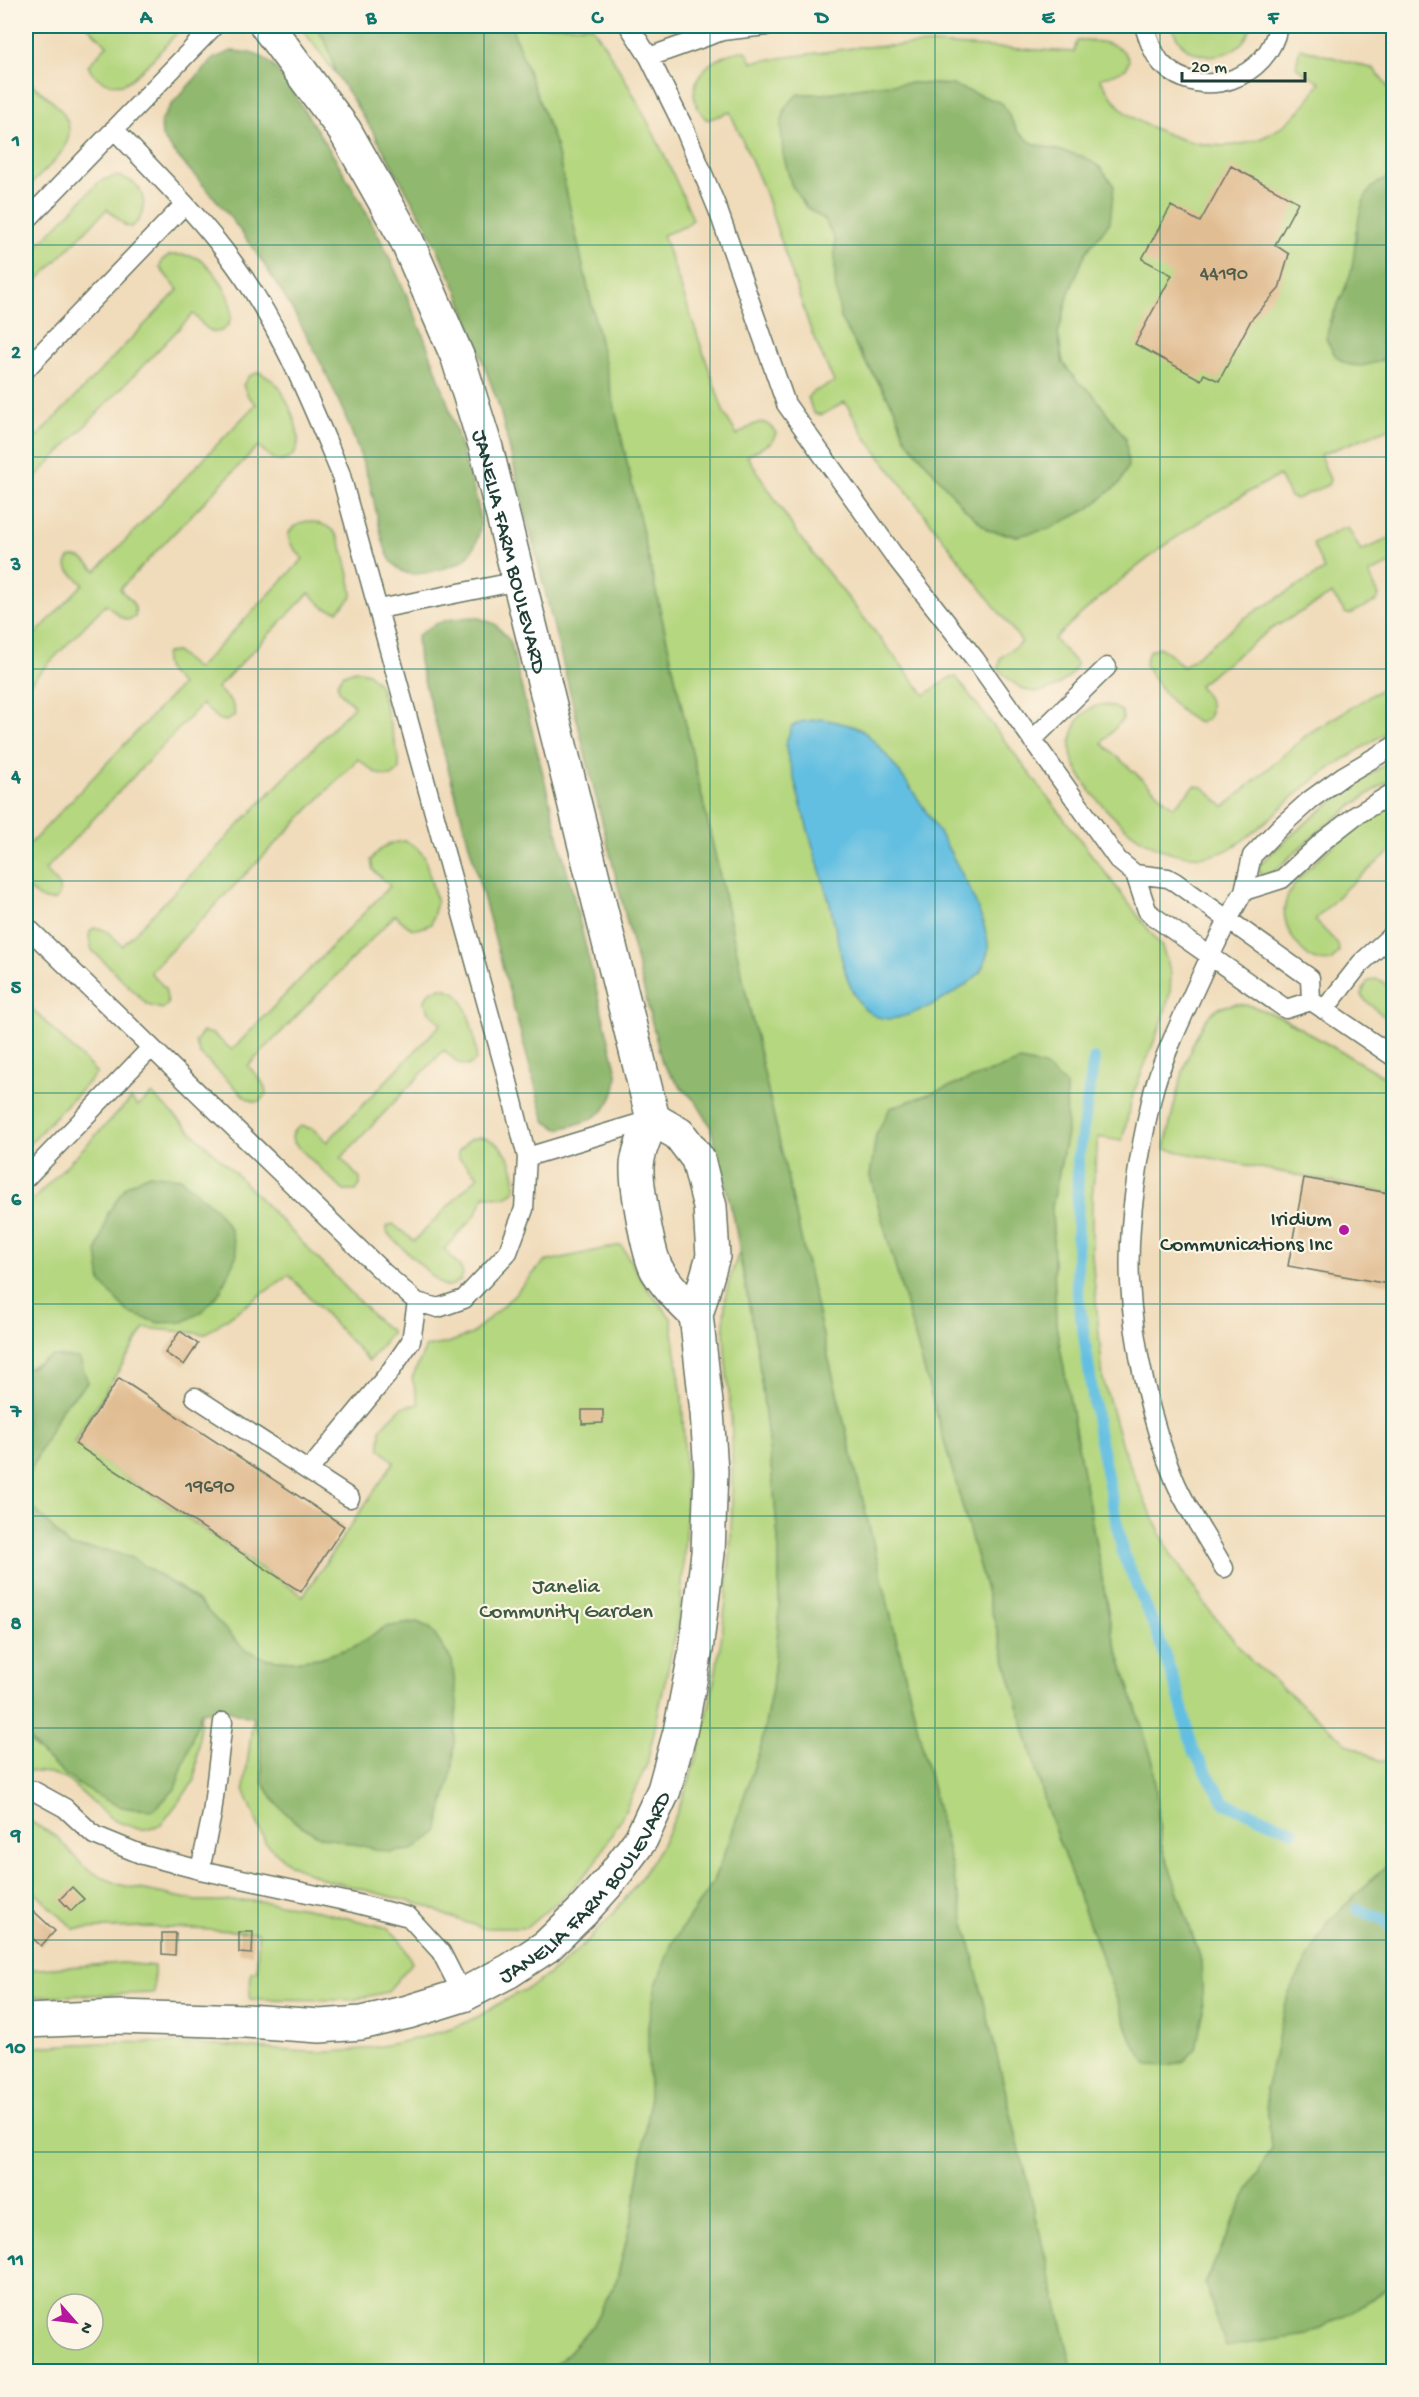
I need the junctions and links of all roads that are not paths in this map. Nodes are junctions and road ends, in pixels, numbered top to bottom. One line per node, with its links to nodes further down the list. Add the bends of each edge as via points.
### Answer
1 (214, 26): 8 (lane)
2 (267, 26): 12 (street, JANELIA FARM BOULEVARD, via 345,131 423,276 461,369 486,448)
3 (629, 26): 7 (lane)
4 (766, 26): 7 (lane, via 722,31)
5 (1140, 26): 6 (lane, via 1162,64 1187,79 1215,84 1238,78 1258,65 1276,40)
6 (1278, 26)
7 (650, 57): 15 (lane, via 718,210 786,404)
8 (114, 129): 9 (lane); 10 (lane)
9 (184, 205): 11 (lane); 13 (lane, via 248,284 314,408 340,472)
10 (26, 221)
11 (26, 369)
12 (519, 580): 13 (lane); 27 (street, JANELIA FARM BOULEVARD)
13 (379, 609): 28 (lane)
14 (1107, 667): 15 (lane)
15 (1032, 740): 18 (lane, via 1108,848)
16 (1394, 746): 19 (lane, via 1343,776 1279,828 1252,856)
17 (1394, 792): 19 (lane, via 1355,816 1282,879)
18 (1135, 874): 20 (lane, via 1168,878); 23 (lane, via 1147,910)
19 (1244, 891): 20 (lane)
20 (1229, 919): 23 (lane); 24 (lane, via 1310,978)
21 (26, 926): 25 (lane)
22 (1394, 933): 24 (lane)
23 (1210, 957): 24 (lane, via 1286,1009); 35 (lane, via 1154,1091 1142,1146 1130,1282 1139,1355 1158,1427 1176,1481)
24 (1318, 1005): 26 (lane)
25 (151, 1048): 29 (lane); 30 (lane)
26 (1394, 1057)
27 (653, 1119): 28 (lane); 31 (street, via 637,1167 644,1219 656,1268 673,1293); 31 (street, JANELIA FARM BOULEVARD, via 679,1134 698,1159 710,1207 713,1256)
28 (527, 1156): 30 (lane, via 524,1209 508,1252 464,1299 438,1308)
29 (26, 1178)
30 (417, 1302): 33 (lane, via 411,1341)
31 (696, 1315): 39 (street, JANELIA FARM BOULEVARD, via 711,1471 708,1553 696,1650 664,1790 641,1839 582,1912 547,1946)
32 (195, 1397): 33 (lane)
33 (309, 1470): 34 (lane)
34 (351, 1498)
35 (1224, 1568)
36 (224, 1722): 38 (lane, via 212,1815)
37 (26, 1790): 38 (lane, via 65,1808 94,1835 143,1855)
38 (200, 1870): 39 (lane, via 409,1917 441,1952)
39 (463, 1995): 40 (street, JANELIA FARM BOULEVARD, via 408,2013 320,2026 119,2017)
40 (26, 2021)

